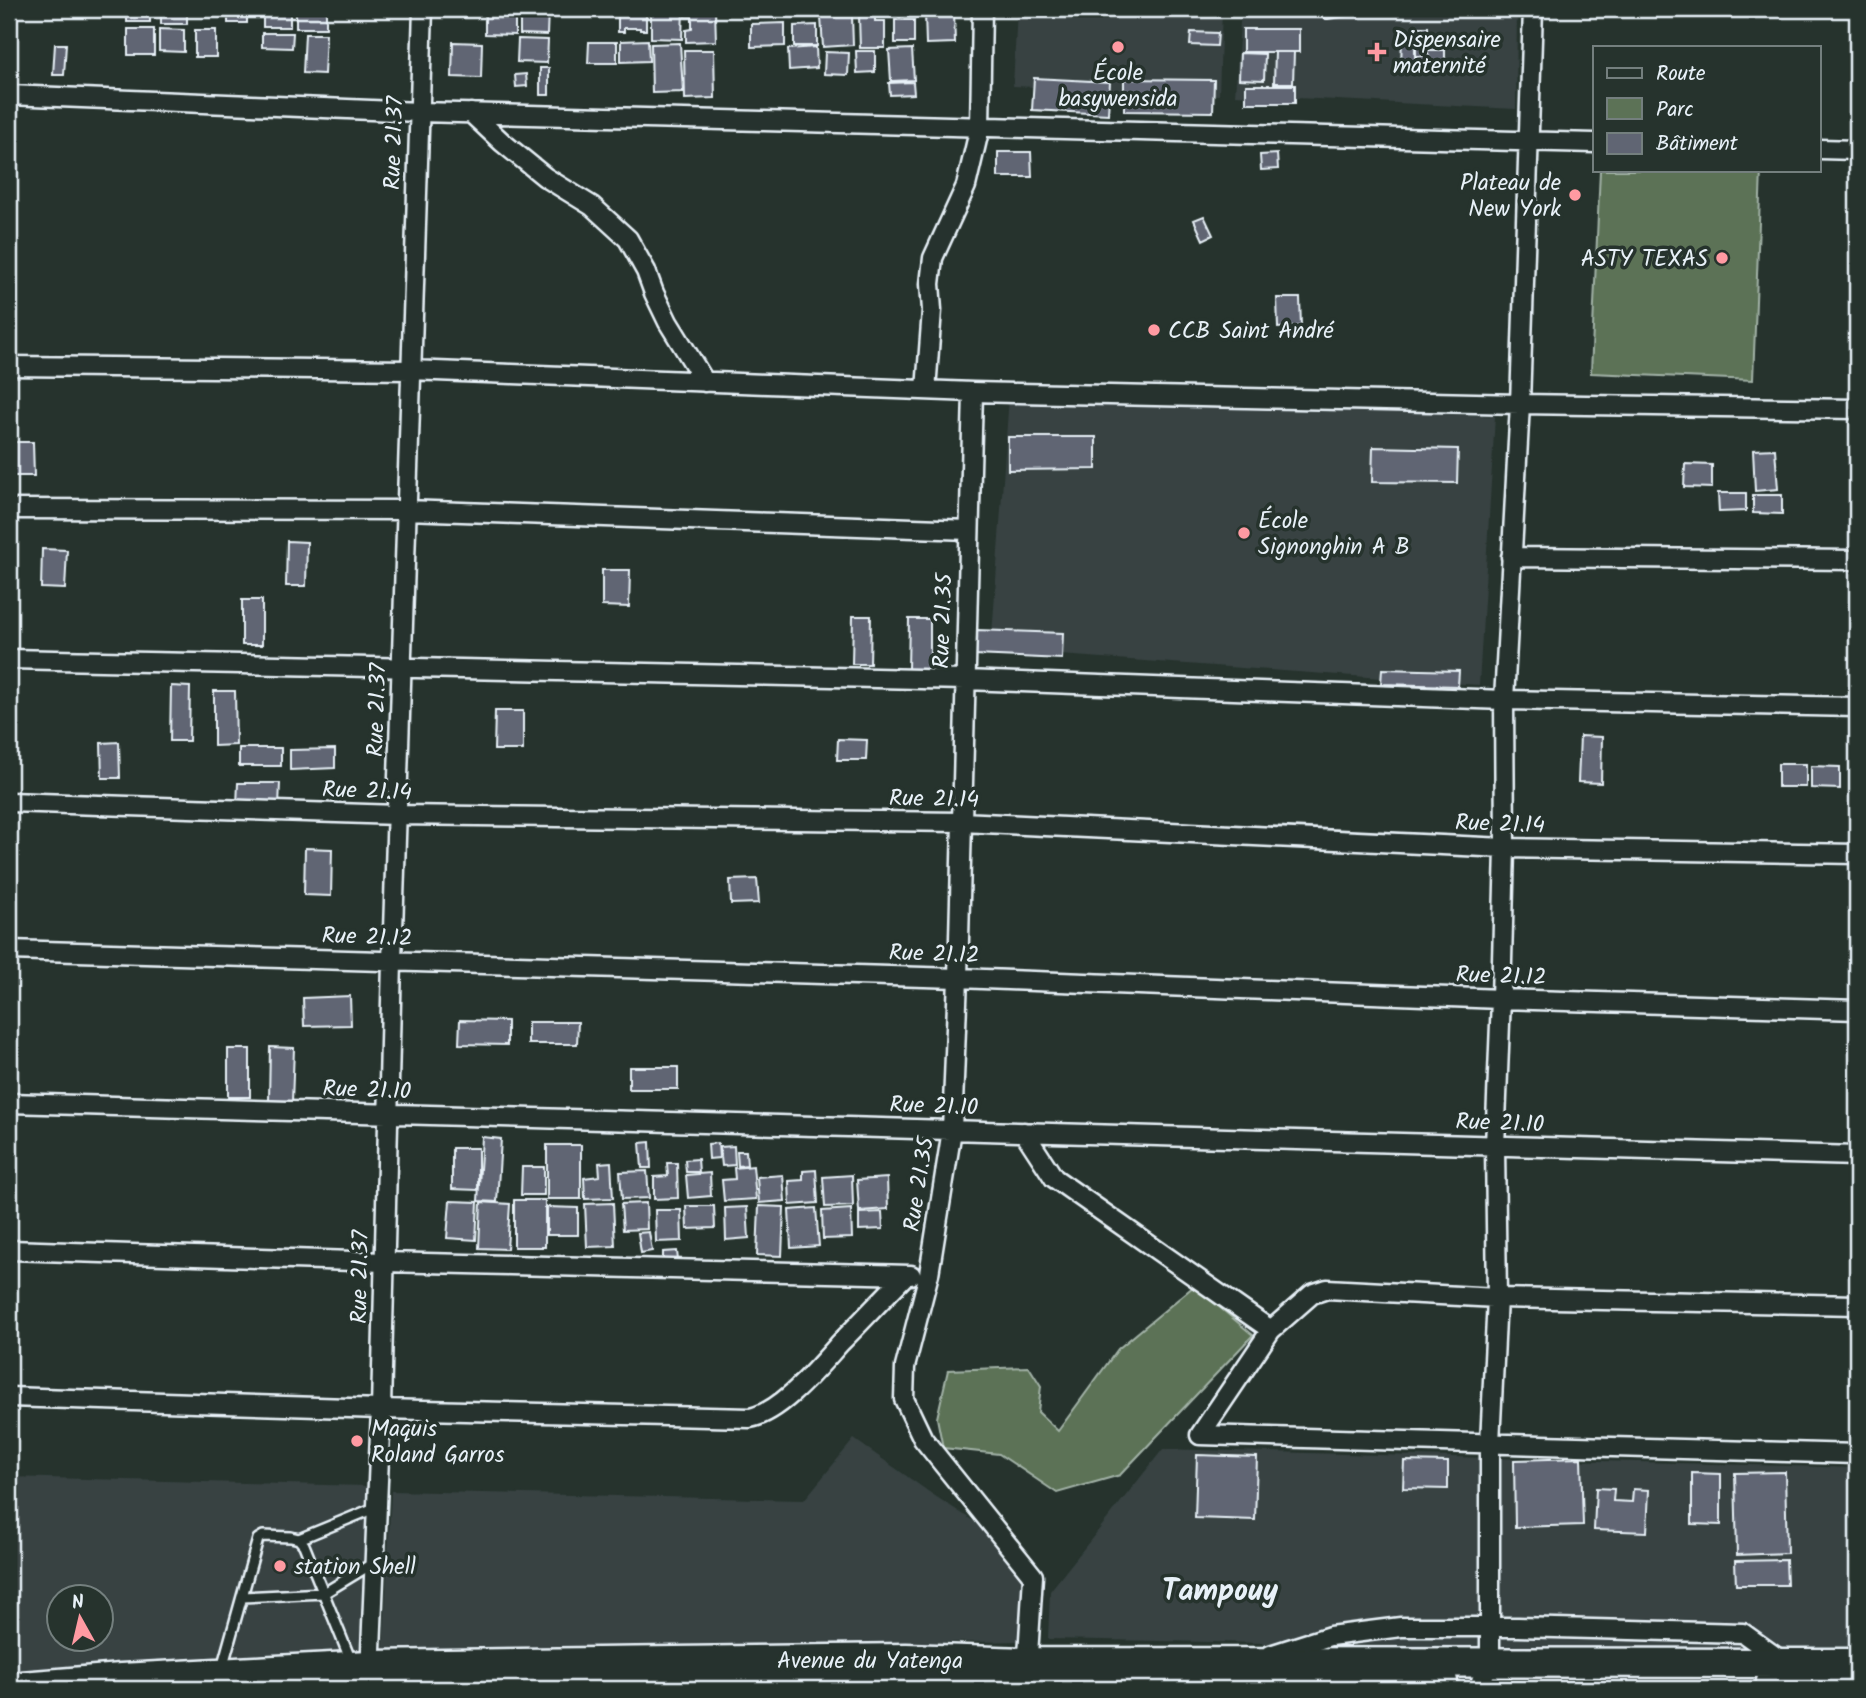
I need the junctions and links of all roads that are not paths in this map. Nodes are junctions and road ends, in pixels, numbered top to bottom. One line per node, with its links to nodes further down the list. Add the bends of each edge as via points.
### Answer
1 (423, 9): 7 (street, Rue 21.37)
2 (982, 9): 9 (street)
3 (1353, 9): 5 (lane)
4 (1533, 9): 10 (street)
5 (1326, 13)
6 (9, 96): 7 (street)
7 (419, 111): 8 (street); 15 (street, Rue 21.37)
8 (471, 113): 9 (street); 16 (street, via 545,177 592,206 628,239 668,322)
9 (980, 127): 10 (street); 17 (street, via 966,186 933,258)
10 (1528, 141): 11 (street); 19 (street)
11 (1593, 143)
12 (1820, 149): 13 (street)
13 (1857, 150)
14 (9, 366): 15 (street)
15 (410, 370): 16 (street); 22 (street, Rue 21.37)
16 (705, 382): 17 (street)
17 (926, 390): 18 (street)
18 (973, 392): 19 (street); 23 (street, Rue 21.35)
19 (1520, 404): 20 (street); 24 (street)
20 (1857, 409)
21 (9, 509): 22 (street)
22 (406, 510): 23 (street); 27 (street, Rue 21.37)
23 (969, 530): 28 (street, Rue 21.35)
24 (1511, 557): 25 (street); 29 (street)
25 (1857, 559)
26 (9, 659): 27 (street)
27 (402, 668): 28 (street); 32 (street, Rue 21.37)
28 (965, 680): 29 (street); 33 (street, Rue 21.35)
29 (1504, 701): 30 (street); 34 (street)
30 (1857, 708)
31 (9, 802): 32 (street, Rue 21.14)
32 (397, 815): 33 (street, Rue 21.14); 37 (street, Rue 21.37)
33 (961, 822): 34 (street, Rue 21.14); 38 (street, Rue 21.35)
34 (1504, 848): 35 (street, Rue 21.14); 39 (street)
35 (1857, 854)
36 (9, 950): 37 (street, Rue 21.12)
37 (392, 961): 38 (street, Rue 21.12); 42 (street, Rue 21.37)
38 (958, 978): 39 (street, Rue 21.12); 43 (street, Rue 21.35)
39 (1501, 999): 40 (street, Rue 21.12); 45 (street)
40 (1857, 1010)
41 (9, 1103): 42 (street, Rue 21.10)
42 (388, 1114): 43 (street, Rue 21.10); 48 (street, Rue 21.37)
43 (952, 1130): 44 (street, Rue 21.10); 50 (street, Rue 21.35)
44 (1024, 1132): 45 (street, Rue 21.10); 53 (street, via 1054,1178)
45 (1495, 1146): 46 (street, Rue 21.10); 51 (street)
46 (1857, 1156)
47 (9, 1250): 48 (street)
48 (384, 1262): 49 (street); 55 (street, Rue 21.37)
49 (906, 1275): 50 (street); 55 (street, via 798,1387 759,1416)
50 (929, 1275): 70 (street, Rue 21.35, via 905,1367 904,1399 923,1439 1032,1576)
51 (1497, 1298): 52 (street); 53 (street, via 1327,1290 1312,1294); 56 (street)
52 (1857, 1305)
53 (1271, 1329): 56 (street, via 1200,1435)
54 (9, 1396): 55 (street)
55 (381, 1409): 58 (street, Rue 21.37)
56 (1490, 1443): 57 (street); 63 (street)
57 (1857, 1454)
58 (377, 1507): 59 (lane); 60 (street, Rue 21.37)
59 (299, 1539): 61 (lane); 62 (lane, via 258,1539)
60 (375, 1562): 61 (lane); 68 (street, Rue 21.37)
61 (324, 1593): 62 (lane); 68 (lane)
62 (243, 1597): 67 (lane)
63 (1490, 1626): 64 (street, via 1401,1627 1331,1636); 65 (street, via 1742,1633); 69 (street)
64 (1243, 1663): 69 (main road, Avenue du Yatenga); 70 (main road, Avenue du Yatenga)
65 (1785, 1663): 66 (main road, Avenue du Yatenga); 69 (main road, Avenue du Yatenga)
66 (1857, 1663)
67 (221, 1673): 68 (main road, Avenue du Yatenga); 72 (main road, Avenue du Yatenga)
68 (366, 1677): 70 (main road, Avenue du Yatenga, via 906,1658); 73 (main road, Avenue du Yatenga)
69 (1484, 1678): 70 (main road, Avenue du Yatenga); 71 (main road, Avenue du Yatenga)
70 (1030, 1679)
71 (1837, 1685)
72 (9, 1687)
73 (315, 1689)

